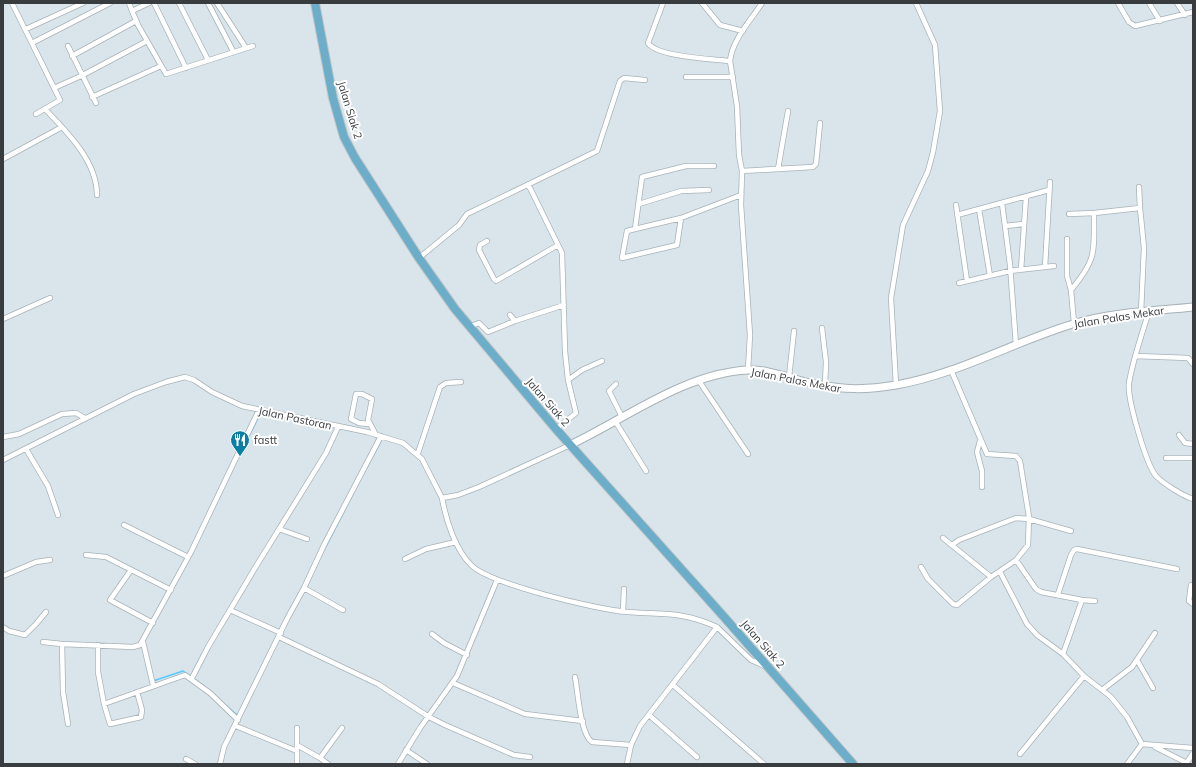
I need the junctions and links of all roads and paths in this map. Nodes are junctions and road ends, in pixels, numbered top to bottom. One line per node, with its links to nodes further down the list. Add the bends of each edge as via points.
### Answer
1 (12, 3): 23 (street)
2 (83, 3): 23 (street)
3 (110, 3): 26 (street)
4 (129, 3): 18 (street)
5 (150, 3): 18 (street)
6 (154, 3): 35 (street)
7 (180, 3): 32 (street)
8 (208, 3): 30 (street)
9 (217, 3): 29 (street)
10 (315, 3): 75 (highway, Jalan Siak 2, via 333,98 344,136 355,158)
11 (664, 3): 33 (street, via 649,45 665,53)
12 (702, 3): 24 (street, via 720,25)
13 (762, 3): 24 (street)
14 (916, 3): 106 (street, via 935,45 940,111 934,152 928,171 903,225 891,298)
15 (1118, 3): 22 (street, via 1129,22 1135,26)
16 (1149, 3): 22 (street)
17 (1177, 3): 20 (street)
18 (134, 10): 21 (street)
19 (1193, 12): 20 (street)
20 (1185, 15): 22 (street)
21 (136, 21): 25 (street); 31 (street)
22 (1160, 21)
23 (26, 29): 26 (street)
24 (743, 31): 33 (street, via 730,54)
25 (146, 40): 34 (street); 36 (street)
26 (32, 43): 40 (street)
27 (68, 46): 31 (street)
28 (253, 46): 29 (street)
29 (246, 48): 30 (street)
30 (233, 51): 32 (street)
31 (72, 56): 36 (street)
32 (208, 60): 35 (street)
33 (730, 61): 37 (street)
34 (161, 66): 35 (street, via 165,73); 41 (street)
35 (186, 68)
36 (81, 76): 40 (street); 41 (street)
37 (733, 77): 38 (street); 51 (street)
38 (686, 78)
39 (645, 80): 53 (street, via 624,78 620,81 598,151)
40 (54, 88): 43 (street, via 60,100)
41 (92, 96): 42 (street)
42 (96, 103)
43 (45, 109): 45 (street); 47 (street)
44 (788, 111): 50 (street)
45 (36, 114)
46 (820, 123): 50 (street, via 816,164 813,167)
47 (62, 127): 48 (street); 57 (street, via 83,154 95,177)
48 (3, 159)
49 (714, 166): 61 (street, via 686,166 642,177)
50 (778, 169): 51 (street)
51 (742, 171): 58 (street)
52 (1050, 182): 56 (street)
53 (527, 186): 74 (street); 75 (street, via 467,214 459,225)
54 (1139, 187): 63 (street)
55 (709, 190): 61 (street, via 681,191)
56 (1049, 190): 59 (street); 77 (street)
57 (97, 195)
58 (741, 195): 68 (street); 99 (street, via 750,335)
59 (1026, 197): 60 (street); 69 (street)
60 (1002, 203): 64 (street); 70 (street)
61 (639, 204): 71 (street)
62 (956, 205): 67 (street)
63 (1140, 208): 65 (street); 87 (street, via 1144,248)
64 (979, 209): 67 (street); 80 (street)
65 (1094, 213): 66 (street); 83 (street, via 1093,258)
66 (1069, 214)
67 (957, 215): 81 (street)
68 (681, 218): 71 (street); 71 (street, via 676,245 622,258 627,231)
69 (1024, 224): 70 (street); 78 (street)
70 (1005, 226): 79 (street)
71 (635, 229)
72 (1066, 239): 83 (street, via 1067,276)
73 (487, 241): 74 (street, via 480,245 479,250 496,281)
74 (558, 245): 85 (street, via 562,252)
75 (419, 258): 92 (highway, Jalan Siak 2)
76 (1054, 266): 77 (street)
77 (1045, 267): 78 (street)
78 (1021, 270): 79 (street)
79 (1010, 271): 80 (street); 95 (street)
80 (990, 276): 81 (street)
81 (967, 281): 82 (street)
82 (959, 283)
83 (1071, 290): 91 (street)
84 (50, 298): 89 (street)
85 (564, 305): 90 (street); 102 (street)
86 (1193, 307): 87 (main road, Jalan Palas Mekar)
87 (1145, 312): 91 (main road, Jalan Palas Mekar); 96 (street)
88 (510, 315): 90 (street)
89 (3, 318)
90 (515, 321): 92 (street, via 488,332 479,323)
91 (1074, 323): 95 (main road, Jalan Palas Mekar)
92 (469, 327): 114 (highway, Jalan Siak 2)
93 (822, 328): 107 (street, via 826,362)
94 (794, 331): 101 (street)
95 (1016, 346): 100 (main road, Jalan Palas Mekar)
96 (1136, 356): 98 (street, via 1179,356 1188,358); 130 (street, via 1129,383 1129,399 1152,470 1164,483 1186,497)
97 (602, 361): 102 (street)
98 (1193, 364)
99 (748, 370): 101 (main road, Jalan Palas Mekar); 103 (main road, Jalan Palas Mekar)
100 (951, 370): 106 (main road, Jalan Palas Mekar); 118 (street)
101 (789, 377): 107 (main road, Jalan Palas Mekar)
102 (568, 380): 114 (street, via 576,413)
103 (699, 381): 109 (main road, Jalan Palas Mekar); 123 (street)
104 (461, 382): 122 (street, via 446,383 440,387)
105 (616, 384): 109 (street, via 608,391)
106 (896, 385): 107 (main road, Jalan Palas Mekar, via 853,390)
107 (825, 386)
108 (260, 410): 110 (street, Jalan Pastoran, via 224,398 194,380 179,378 134,394); 113 (street, Jalan Pastoran); 141 (street)
109 (622, 417): 111 (main road, Jalan Palas Mekar)
110 (84, 418): 117 (street, via 76,413 68,413 20,434); 121 (street, Jalan Pastoran)
111 (615, 421): 119 (main road, Jalan Palas Mekar); 127 (street)
112 (369, 424): 112 (street, via 372,400 362,394 356,394 351,419); 116 (street)
113 (338, 427): 116 (street, Jalan Pastoran); 134 (street, via 326,453)
114 (556, 429): 119 (highway, Jalan Siak 2)
115 (1180, 434): 120 (street, via 1185,443)
116 (378, 435): 122 (street, Jalan Pastoran, via 403,443); 153 (street)
117 (3, 437)
118 (980, 441): 128 (street, via 977,452 982,471); 132 (street, via 989,455 1016,456 1020,461)
119 (570, 444): 129 (street, via 479,487); 177 (highway, Jalan Siak 2)
120 (1193, 444)
121 (26, 449): 126 (street, Jalan Pastoran); 131 (street, via 48,486)
122 (418, 453): 129 (street, Jalan Pastoran)
123 (748, 454)
124 (1166, 458): 125 (street)
125 (1193, 458)
126 (3, 460)
127 (646, 471)
128 (982, 487)
129 (442, 498): 138 (street, Jalan Pastoran)
130 (1193, 498)
131 (58, 515)
132 (1029, 519): 135 (street); 139 (street, via 1016,518); 144 (street, via 1028,545)
133 (124, 526): 141 (street)
134 (279, 529): 137 (street); 160 (street)
135 (1071, 531)
136 (943, 538): 139 (street)
137 (307, 540)
138 (456, 542): 142 (street, via 426,549); 151 (street, Jalan Pastoran, via 472,566)
139 (952, 545): 150 (street)
140 (86, 555): 147 (street, via 106,558)
141 (188, 557): 155 (street)
142 (405, 559)
143 (50, 560): 149 (street, via 36,562)
144 (1016, 560): 148 (street); 156 (street, via 1036,589)
145 (922, 567): 150 (street, via 928,579 955,605)
146 (1177, 569): 156 (street, via 1077,549 1071,555)
147 (131, 570): 155 (street); 164 (street, via 110,600)
148 (1000, 572): 150 (street); 174 (street, via 1027,624 1037,635)
149 (3, 576)
150 (991, 577)
151 (497, 580): 162 (street, Jalan Pastoran); 175 (street)
152 (1191, 585): 159 (street, via 1189,601)
153 (304, 588): 161 (street); 169 (street)
154 (624, 589): 162 (street)
155 (171, 590): 164 (street)
156 (1058, 594): 157 (street)
157 (1082, 600): 158 (street); 174 (street)
158 (1095, 601)
159 (1193, 604)
160 (230, 610): 169 (street); 180 (street)
161 (344, 610)
162 (623, 611): 166 (street, Jalan Pastoran, via 684,615)
163 (46, 612): 165 (street, via 25,635)
164 (153, 623): 171 (street)
165 (3, 627)
166 (717, 627): 177 (street, via 751,660); 183 (street)
167 (1155, 633): 176 (street)
168 (432, 634): 175 (street)
169 (280, 635): 189 (street, via 378,684); 190 (street)
170 (43, 642): 172 (street)
171 (142, 642): 173 (street, via 138,647); 182 (street)
172 (62, 644): 173 (street); 192 (street, via 63,692)
173 (98, 645): 187 (street, via 98,672)
174 (1063, 654): 178 (street)
175 (467, 655): 181 (street)
176 (1137, 660): 184 (street); 185 (street, via 1132,667)
177 (769, 667): 218 (highway, Jalan Siak 2)
178 (1084, 676): 185 (street); 204 (street)
179 (575, 677): 191 (street)
180 (192, 678): 182 (street, via 182,675); 190 (street)
181 (453, 683): 189 (street); 191 (street, via 525,714)
182 (154, 685): 186 (street)
183 (673, 685): 188 (street); 217 (street)
184 (1153, 688)
185 (1102, 690): 196 (street, via 1127,717)
186 (137, 692): 187 (street); 187 (street, via 142,710 141,718 110,724)
187 (104, 704)
188 (649, 715): 198 (street, via 640,726); 206 (street)
189 (429, 717): 201 (street); 205 (street, via 514,755)
190 (238, 720): 193 (street)
191 (582, 721): 198 (street, via 592,742)
192 (68, 724)
193 (236, 726): 202 (street); 211 (street, via 221,754)
194 (297, 728): 197 (street)
195 (342, 728): 207 (street)
196 (1142, 744): 199 (street); 219 (street)
197 (297, 745): 202 (street); 207 (street)
198 (631, 746): 216 (street)
199 (1154, 746): 200 (street); 209 (street)
200 (1193, 748)
201 (406, 750): 214 (street); 215 (street)
202 (297, 751): 212 (street)
203 (1193, 753): 209 (street)
204 (1020, 754)
205 (530, 757)
206 (697, 757)
207 (320, 758): 213 (street)
208 (186, 759): 210 (street)
209 (1186, 763)
210 (196, 764)
211 (220, 764)
212 (296, 764)
213 (328, 764)
214 (398, 764)
215 (427, 764)
216 (627, 764)
217 (764, 764)
218 (853, 764)
219 (1129, 764)

